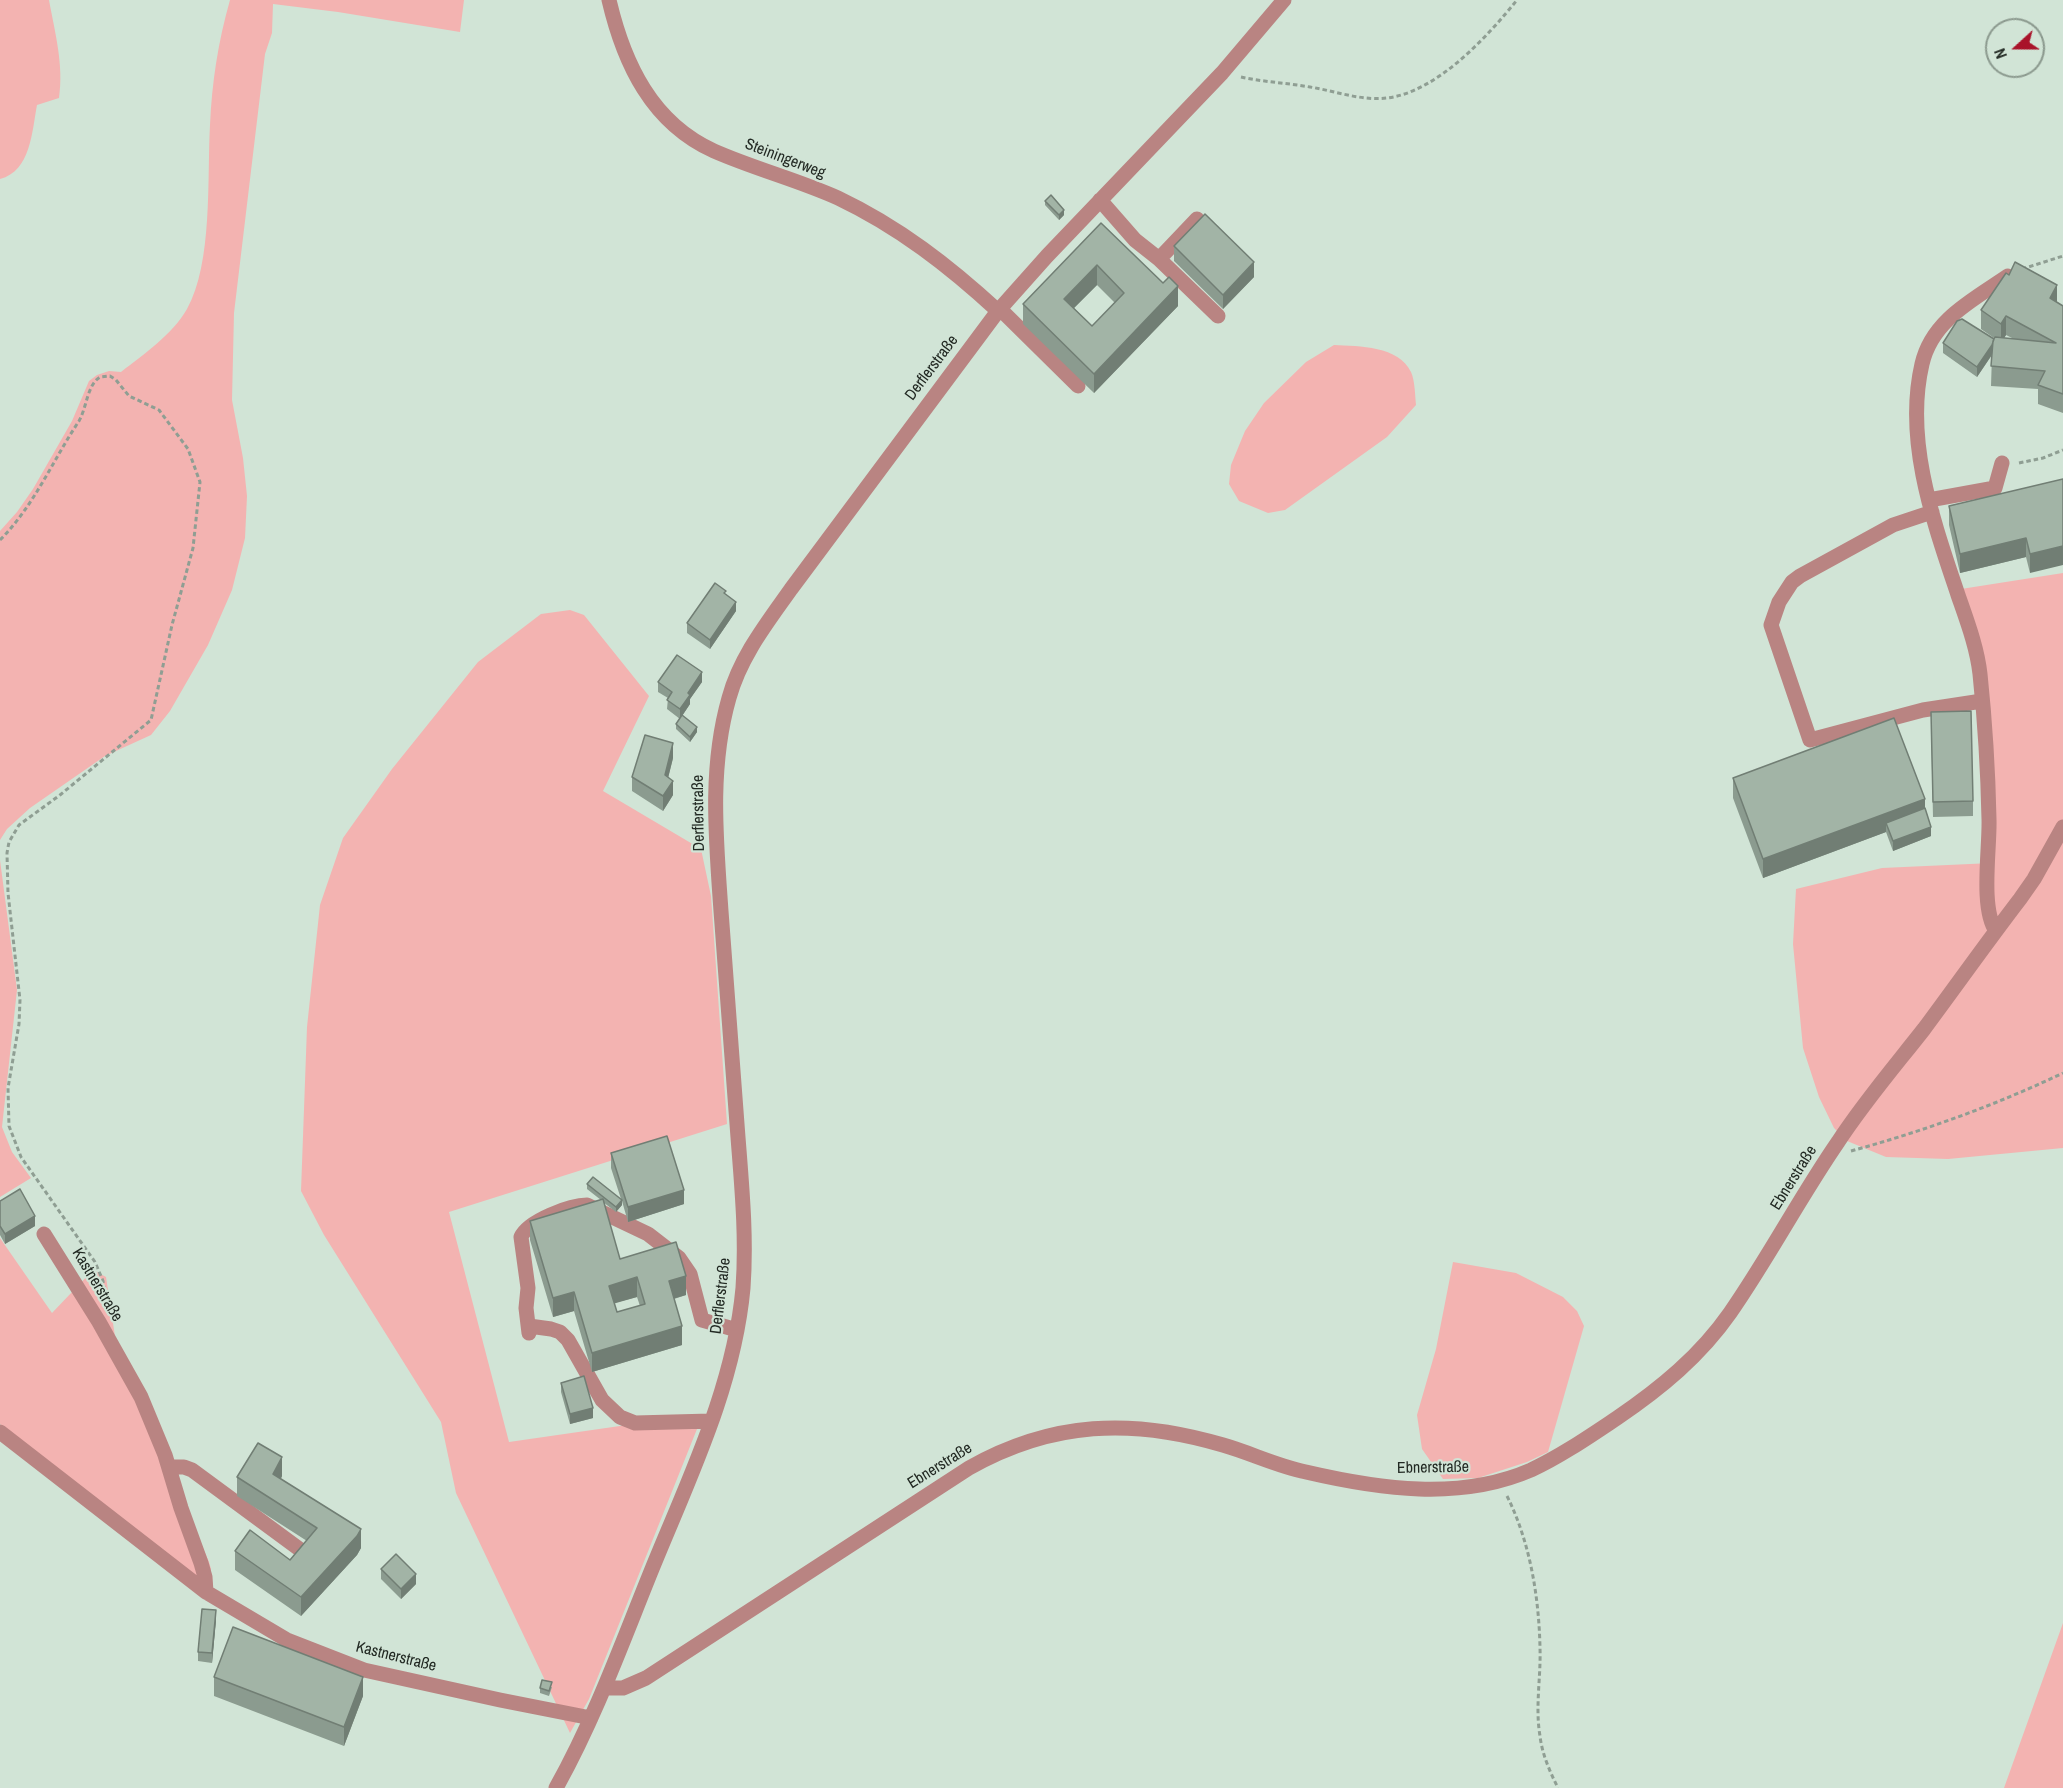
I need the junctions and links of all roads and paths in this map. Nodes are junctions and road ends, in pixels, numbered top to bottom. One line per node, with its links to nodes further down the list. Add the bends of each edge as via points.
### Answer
1 (609, 0): 10 (street, Steiningerweg, via 632,70 654,106 675,126 714,151 814,188 868,214 952,269)
2 (1284, 0): 4 (street, Derflerstraße)
3 (1517, 0): 4 (path, via 1484,38 1450,68 1398,96 1358,97)
4 (1222, 73): 5 (street, Derflerstraße)
5 (1100, 200): 8 (street, via 1135,240); 10 (street, Derflerstraße)
6 (1197, 219): 8 (street)
7 (2063, 256): 9 (path)
8 (1159, 259): 11 (street)
9 (2008, 276): 15 (street, via 1946,321 1925,354 1918,420 1921,464)
10 (999, 310): 12 (street, Steiningerweg); 24 (street, Derflerstraße, via 790,589 749,650 729,695 718,749 715,824 744,1218)
11 (1218, 316)
12 (1078, 386)
13 (2063, 450): 14 (path, via 2031,462)
14 (2002, 463): 15 (street, via 1995,488)
15 (1930, 506): 17 (street, via 1977,656); 17 (street, via 1800,576 1779,602 1771,625 1810,740 1923,710)
16 (0, 540): 23 (path, via 21,516 79,421 94,380 100,376 110,376 129,396 159,410 188,449 200,482 193,548 151,720 19,825 7,853 21,1000 8,1088 9,1126 21,1157 95,1262)
17 (1982, 701): 19 (street, via 1989,818 1988,906)
18 (2063, 826): 19 (street, Ebnerstraße, via 2034,879)
19 (1996, 931): 21 (street, Ebnerstraße)
20 (2063, 1073): 21 (path, via 2021,1093 1900,1138)
21 (1826, 1158): 28 (street, Ebnerstraße, via 1730,1313 1680,1370 1570,1448 1532,1469)
22 (44, 1234): 27 (street, Kastnerstraße, via 141,1397)
23 (106, 1302)
24 (737, 1330): 25 (street, Derflerstraße); 25 (street, via 702,1320 690,1274 679,1258 648,1233 587,1205 564,1210 523,1233 529,1330 560,1332 602,1400 620,1417 634,1423)
25 (711, 1421): 31 (street, Derflerstraße)
26 (0, 1432): 30 (street, Kastnerstraße)
27 (169, 1467): 29 (street, via 192,1470); 30 (street, Kastnerstraße, via 201,1563)
28 (1498, 1481): 31 (street, Ebnerstraße, via 1455,1489 1382,1486 1303,1472 1181,1435 1100,1428 1056,1433 1016,1445 969,1468 646,1678 623,1688); 34 (path, via 1511,1505 1530,1563 1538,1612 1540,1738)
29 (302, 1551)
30 (206, 1592): 32 (street, Kastnerstraße, via 287,1640 364,1670)
31 (604, 1688): 32 (street, Derflerstraße)
32 (591, 1718): 33 (street, Derflerstraße)
33 (556, 1788)
34 (1558, 1788)

